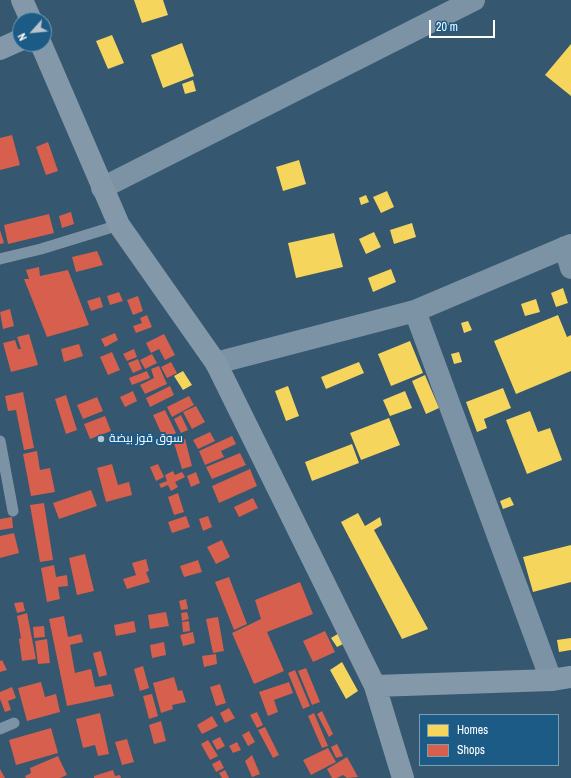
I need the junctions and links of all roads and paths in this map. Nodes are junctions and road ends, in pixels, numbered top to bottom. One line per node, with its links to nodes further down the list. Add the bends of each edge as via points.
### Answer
1 (22, 0): 3 (main road)
2 (474, 0): 7 (street)
3 (27, 12)
4 (12, 44): 5 (main road)
5 (0, 49)
6 (44, 52): 7 (main road)
7 (102, 188): 8 (main road)
8 (119, 225): 10 (lane); 13 (main road)
9 (568, 246): 11 (street); 12 (street)
10 (0, 259)
11 (571, 268)
12 (415, 311): 13 (street); 16 (street)
13 (216, 363): 17 (main road)
14 (0, 441): 15 (lane)
15 (13, 511)
16 (561, 678): 17 (main road)
17 (375, 686): 20 (main road)
18 (14, 723): 19 (lane)
19 (0, 729)
20 (403, 778)

